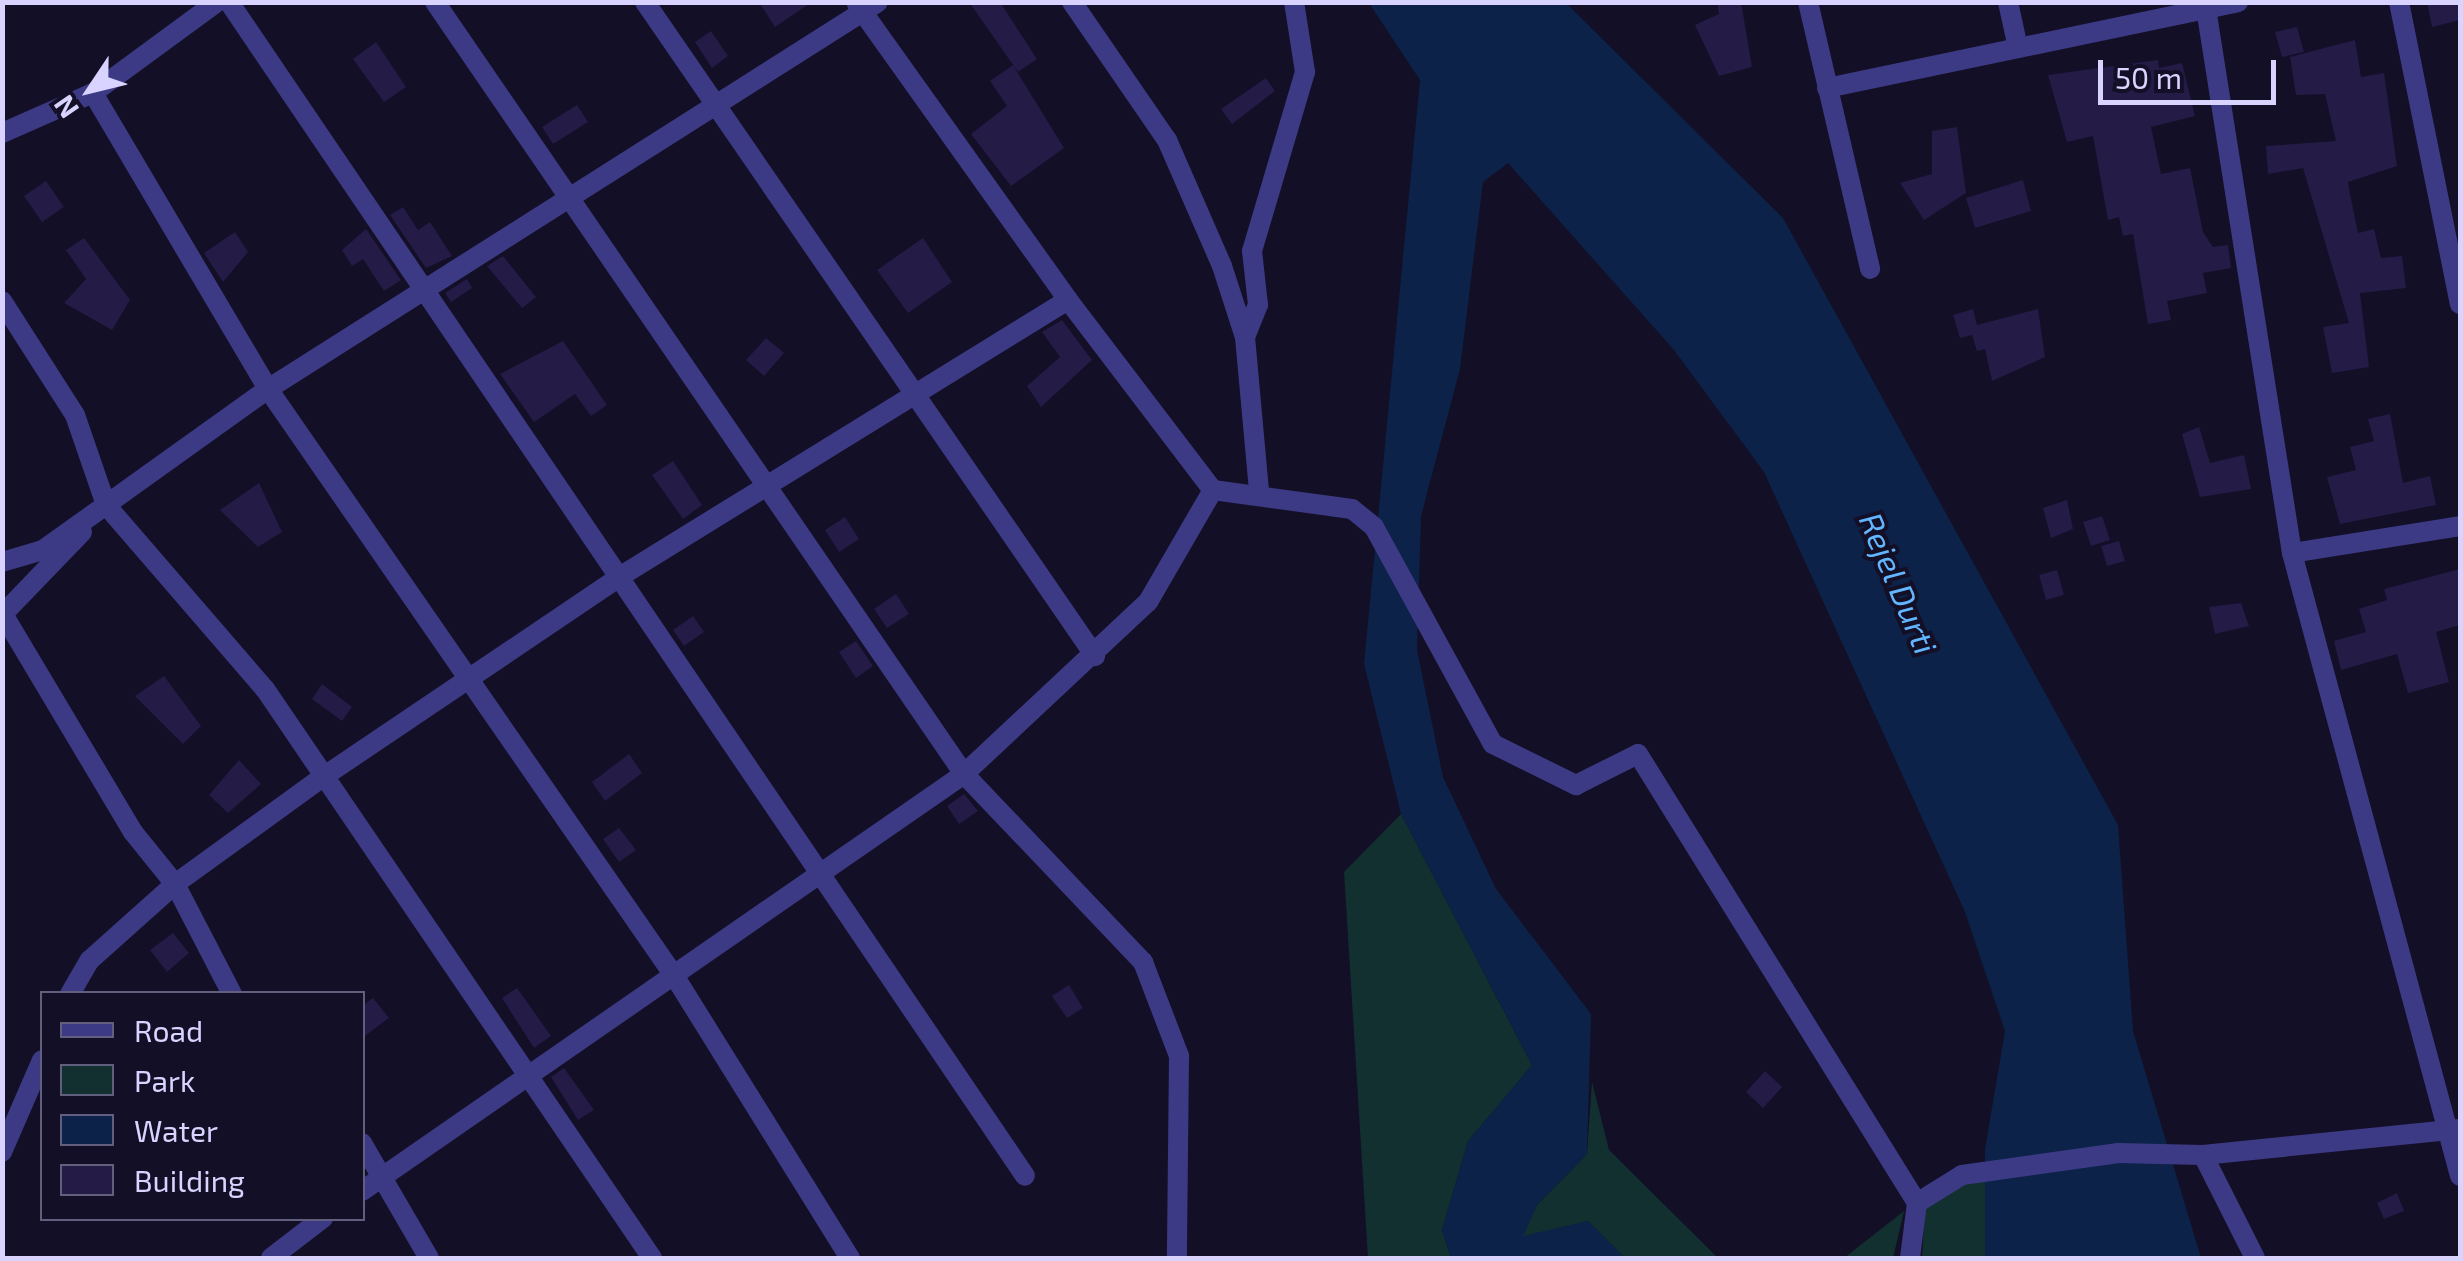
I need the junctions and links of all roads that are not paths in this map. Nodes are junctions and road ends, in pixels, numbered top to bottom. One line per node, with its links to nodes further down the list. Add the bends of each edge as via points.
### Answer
1 (218, 2): 15 (street)
2 (228, 2): 20 (street)
3 (435, 2): 18 (street)
4 (645, 2): 16 (street)
5 (1072, 2): 24 (street, via 1166,140)
6 (1294, 2): 24 (street, via 1305,72 1252,251 1258,305)
7 (1808, 2): 14 (street)
8 (2008, 2): 13 (street)
9 (2238, 2): 12 (street)
10 (2399, 2): 23 (street)
11 (865, 6): 16 (street); 21 (street)
12 (2206, 6): 13 (street); 32 (street)
13 (2018, 48): 14 (street)
14 (1827, 88): 19 (street)
15 (93, 94): 17 (street); 25 (street)
16 (712, 104): 18 (street); 26 (street)
17 (2, 133)
18 (564, 202): 20 (street); 28 (street)
19 (1870, 269)
20 (420, 291): 25 (street); 34 (street)
21 (1068, 300): 26 (street); 27 (street)
22 (2, 301): 30 (street, via 75,414)
23 (2460, 304)
24 (1245, 337): 29 (street)
25 (268, 388): 30 (street); 36 (street)
26 (914, 394): 28 (street); 35 (street)
27 (1214, 490): 29 (street); 35 (street, via 1148,602)
28 (768, 491): 34 (street); 37 (street)
29 (1259, 492): 54 (street, via 1352,509 1374,528 1493,744 1576,785 1638,754)
30 (106, 505): 33 (street, via 43,550); 38 (street, via 265,690); 40 (street, via 3,614 133,832)
31 (2460, 526): 32 (street)
32 (2292, 554): 46 (street)
33 (2, 562)
34 (616, 579): 36 (street); 39 (street)
35 (1095, 656): 37 (street)
36 (471, 684): 38 (street); 41 (street)
37 (964, 774): 39 (street); 60 (street, via 1143,962 1178,1056)
38 (323, 778): 40 (street); 45 (street)
39 (825, 869): 41 (street); 51 (street)
40 (176, 884): 42 (street, via 90,960); 43 (street)
41 (675, 977): 45 (street); 59 (street)
42 (72, 991)
43 (230, 991)
44 (40, 1065): 48 (street)
45 (526, 1076): 50 (street); 58 (street)
46 (2453, 1132): 49 (street); 52 (street)
47 (365, 1147): 50 (street)
48 (2, 1152)
49 (2203, 1155): 54 (street, via 2118,1153 1962,1175); 62 (street)
50 (385, 1175): 53 (street); 57 (street)
51 (1025, 1176)
52 (2460, 1176)
53 (365, 1189)
54 (1916, 1202): 61 (street)
55 (319, 1221): 56 (street)
56 (271, 1258)
57 (429, 1258)
58 (652, 1258)
59 (850, 1258)
60 (1177, 1258)
61 (1910, 1258)
62 (2255, 1258)

